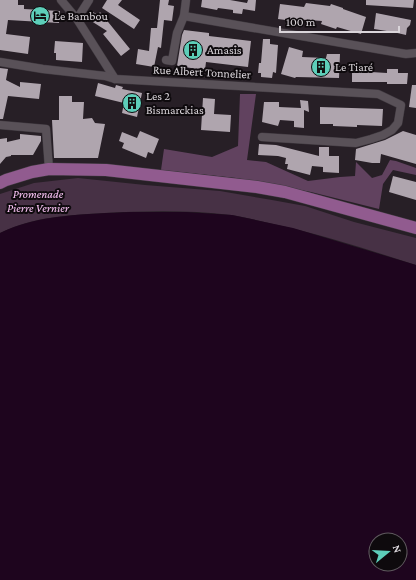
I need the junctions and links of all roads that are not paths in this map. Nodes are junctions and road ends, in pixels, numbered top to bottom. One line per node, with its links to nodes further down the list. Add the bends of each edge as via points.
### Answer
1 (61, 0): 5 (street)
2 (88, 0): 5 (street)
3 (186, 0): 4 (street)
4 (184, 16): 6 (street); 7 (street, via 177,33 172,61)
5 (77, 19): 9 (street)
6 (416, 54)
7 (166, 60)
8 (0, 62): 9 (street, Rue Albert Tonnelier)
9 (115, 79): 11 (street, Rue Albert Tonnelier, via 378,94 401,105 398,123 392,130 356,143)
10 (0, 126): 12 (street, via 46,129)
11 (262, 137)
12 (49, 169): 13 (main road); 14 (main road, via 106,170 257,187 285,192)
13 (0, 183)
14 (416, 228)

